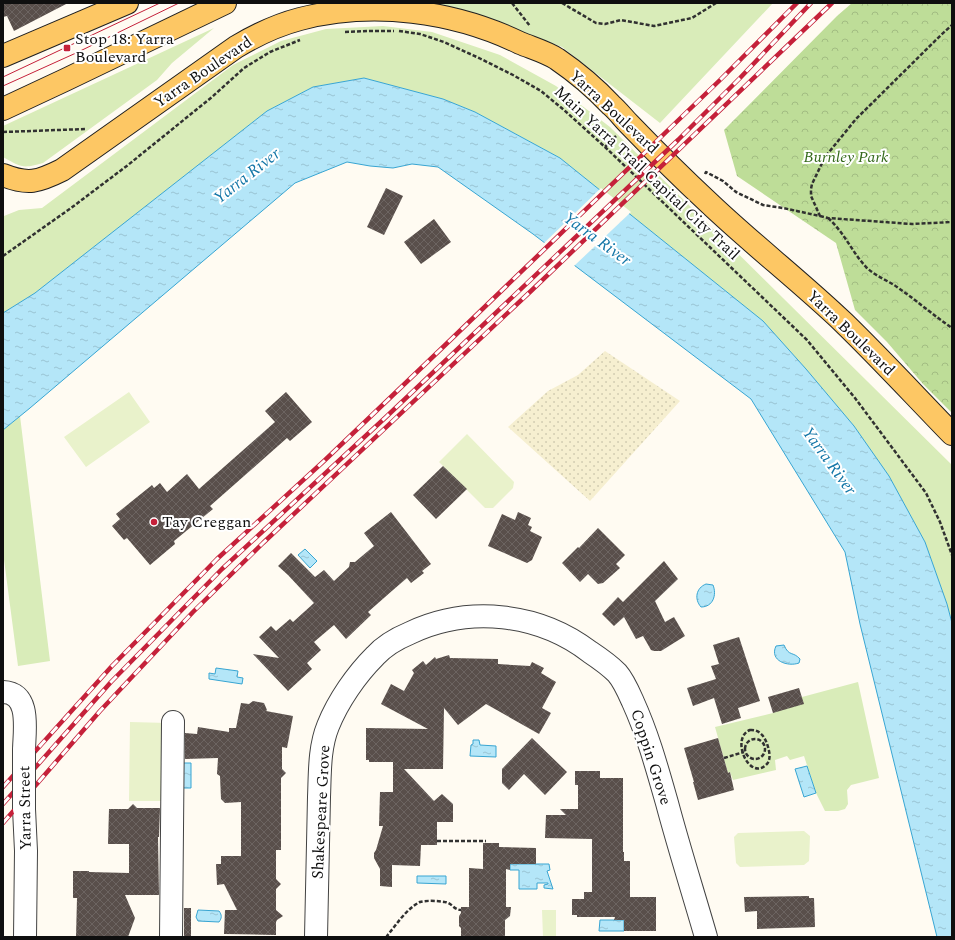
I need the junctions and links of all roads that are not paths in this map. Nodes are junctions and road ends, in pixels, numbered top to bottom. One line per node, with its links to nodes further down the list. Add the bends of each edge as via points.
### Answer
1 (127, 3): 3 (main road)
2 (225, 3): 4 (main road)
3 (3, 56)
4 (3, 109)
5 (5, 181): 6 (main road, Yarra Boulevard, via 26,182 62,170 236,47 278,26 302,18 358,10 427,13 460,20 499,33 555,58 586,82 692,186 845,324)
6 (952, 434)
7 (486, 616): 12 (street, Shakespeare Grove, via 454,618 402,636 375,655 340,702 327,727 321,751); 13 (street, Coppin Grove, via 533,622 563,634 618,673 650,742)
8 (3, 692): 10 (street, Yarra Street, bridge, via 15,695 25,714)
9 (173, 722): 11 (street)
10 (25, 937)
11 (171, 937)
12 (316, 937)
13 (706, 937)

